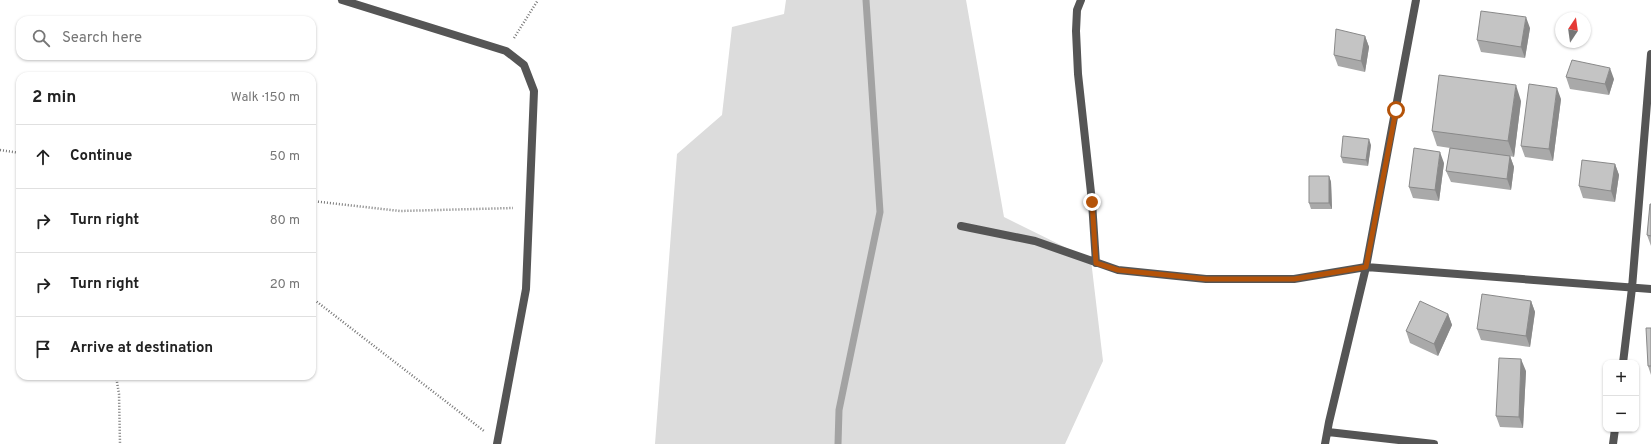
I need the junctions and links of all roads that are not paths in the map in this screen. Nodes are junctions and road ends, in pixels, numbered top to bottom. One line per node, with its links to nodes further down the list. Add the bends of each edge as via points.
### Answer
1 (342, 0): 13 (street, via 506,51 524,65 534,91 526,289)
2 (1081, 0): 6 (street, via 1076,31 1078,74)
3 (1416, 0): 7 (street)
4 (1651, 54): 8 (street)
5 (961, 226): 6 (street, via 1035,241)
6 (1096, 263): 7 (street, via 1118,270 1206,279 1294,279)
7 (1366, 267): 8 (street); 11 (street)
8 (1632, 288): 9 (street); 10 (street)
9 (1651, 289)
10 (1623, 360)
11 (1328, 432): 14 (street); 15 (street)
12 (1615, 432): 16 (street)
13 (497, 442)
14 (1325, 444)
15 (1434, 444)
16 (1613, 444)

